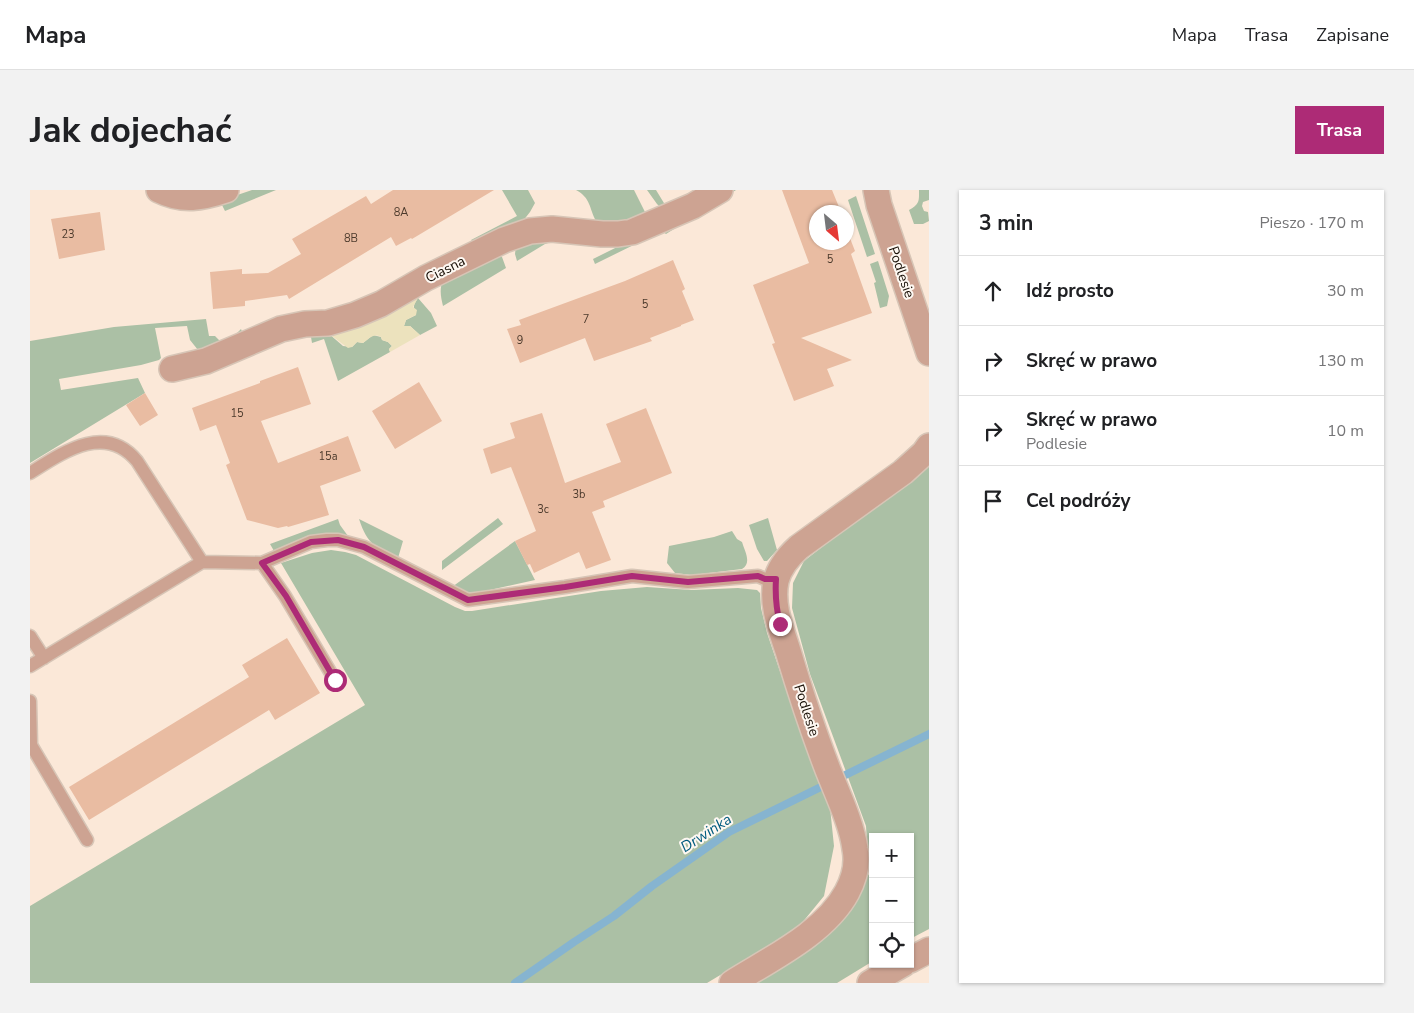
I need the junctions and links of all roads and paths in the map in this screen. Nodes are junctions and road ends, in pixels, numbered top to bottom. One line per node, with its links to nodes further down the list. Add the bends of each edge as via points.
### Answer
1 (159, 190): 2 (street, via 180,197 198,198)
2 (226, 190)
3 (720, 190): 6 (street, Ciasna, via 693,206 632,232 602,234 552,229 504,240 355,315 281,329 206,361)
4 (876, 190): 5 (street, Podlesie)
5 (929, 353)
6 (172, 369)
7 (929, 446): 11 (street, via 903,472 799,547)
8 (30, 473): 9 (lane, via 60,455 90,443 100,442 122,448 137,461)
9 (202, 562): 10 (lane); 13 (lane)
10 (262, 563): 11 (lane, via 311,542 338,540 364,547 468,600 632,576 688,582 758,576); 15 (lane, via 286,596)
11 (776, 579): 21 (street, Podlesie, via 780,624 855,848 856,862 847,893 833,912 793,945)
12 (30, 636): 13 (lane)
13 (44, 658): 14 (lane)
14 (30, 666)
15 (335, 680)
16 (30, 701): 17 (lane, via 31,745)
17 (87, 840)
18 (929, 950): 19 (street)
19 (914, 958)
20 (896, 968): 22 (street)
21 (732, 983)
22 (870, 983)

